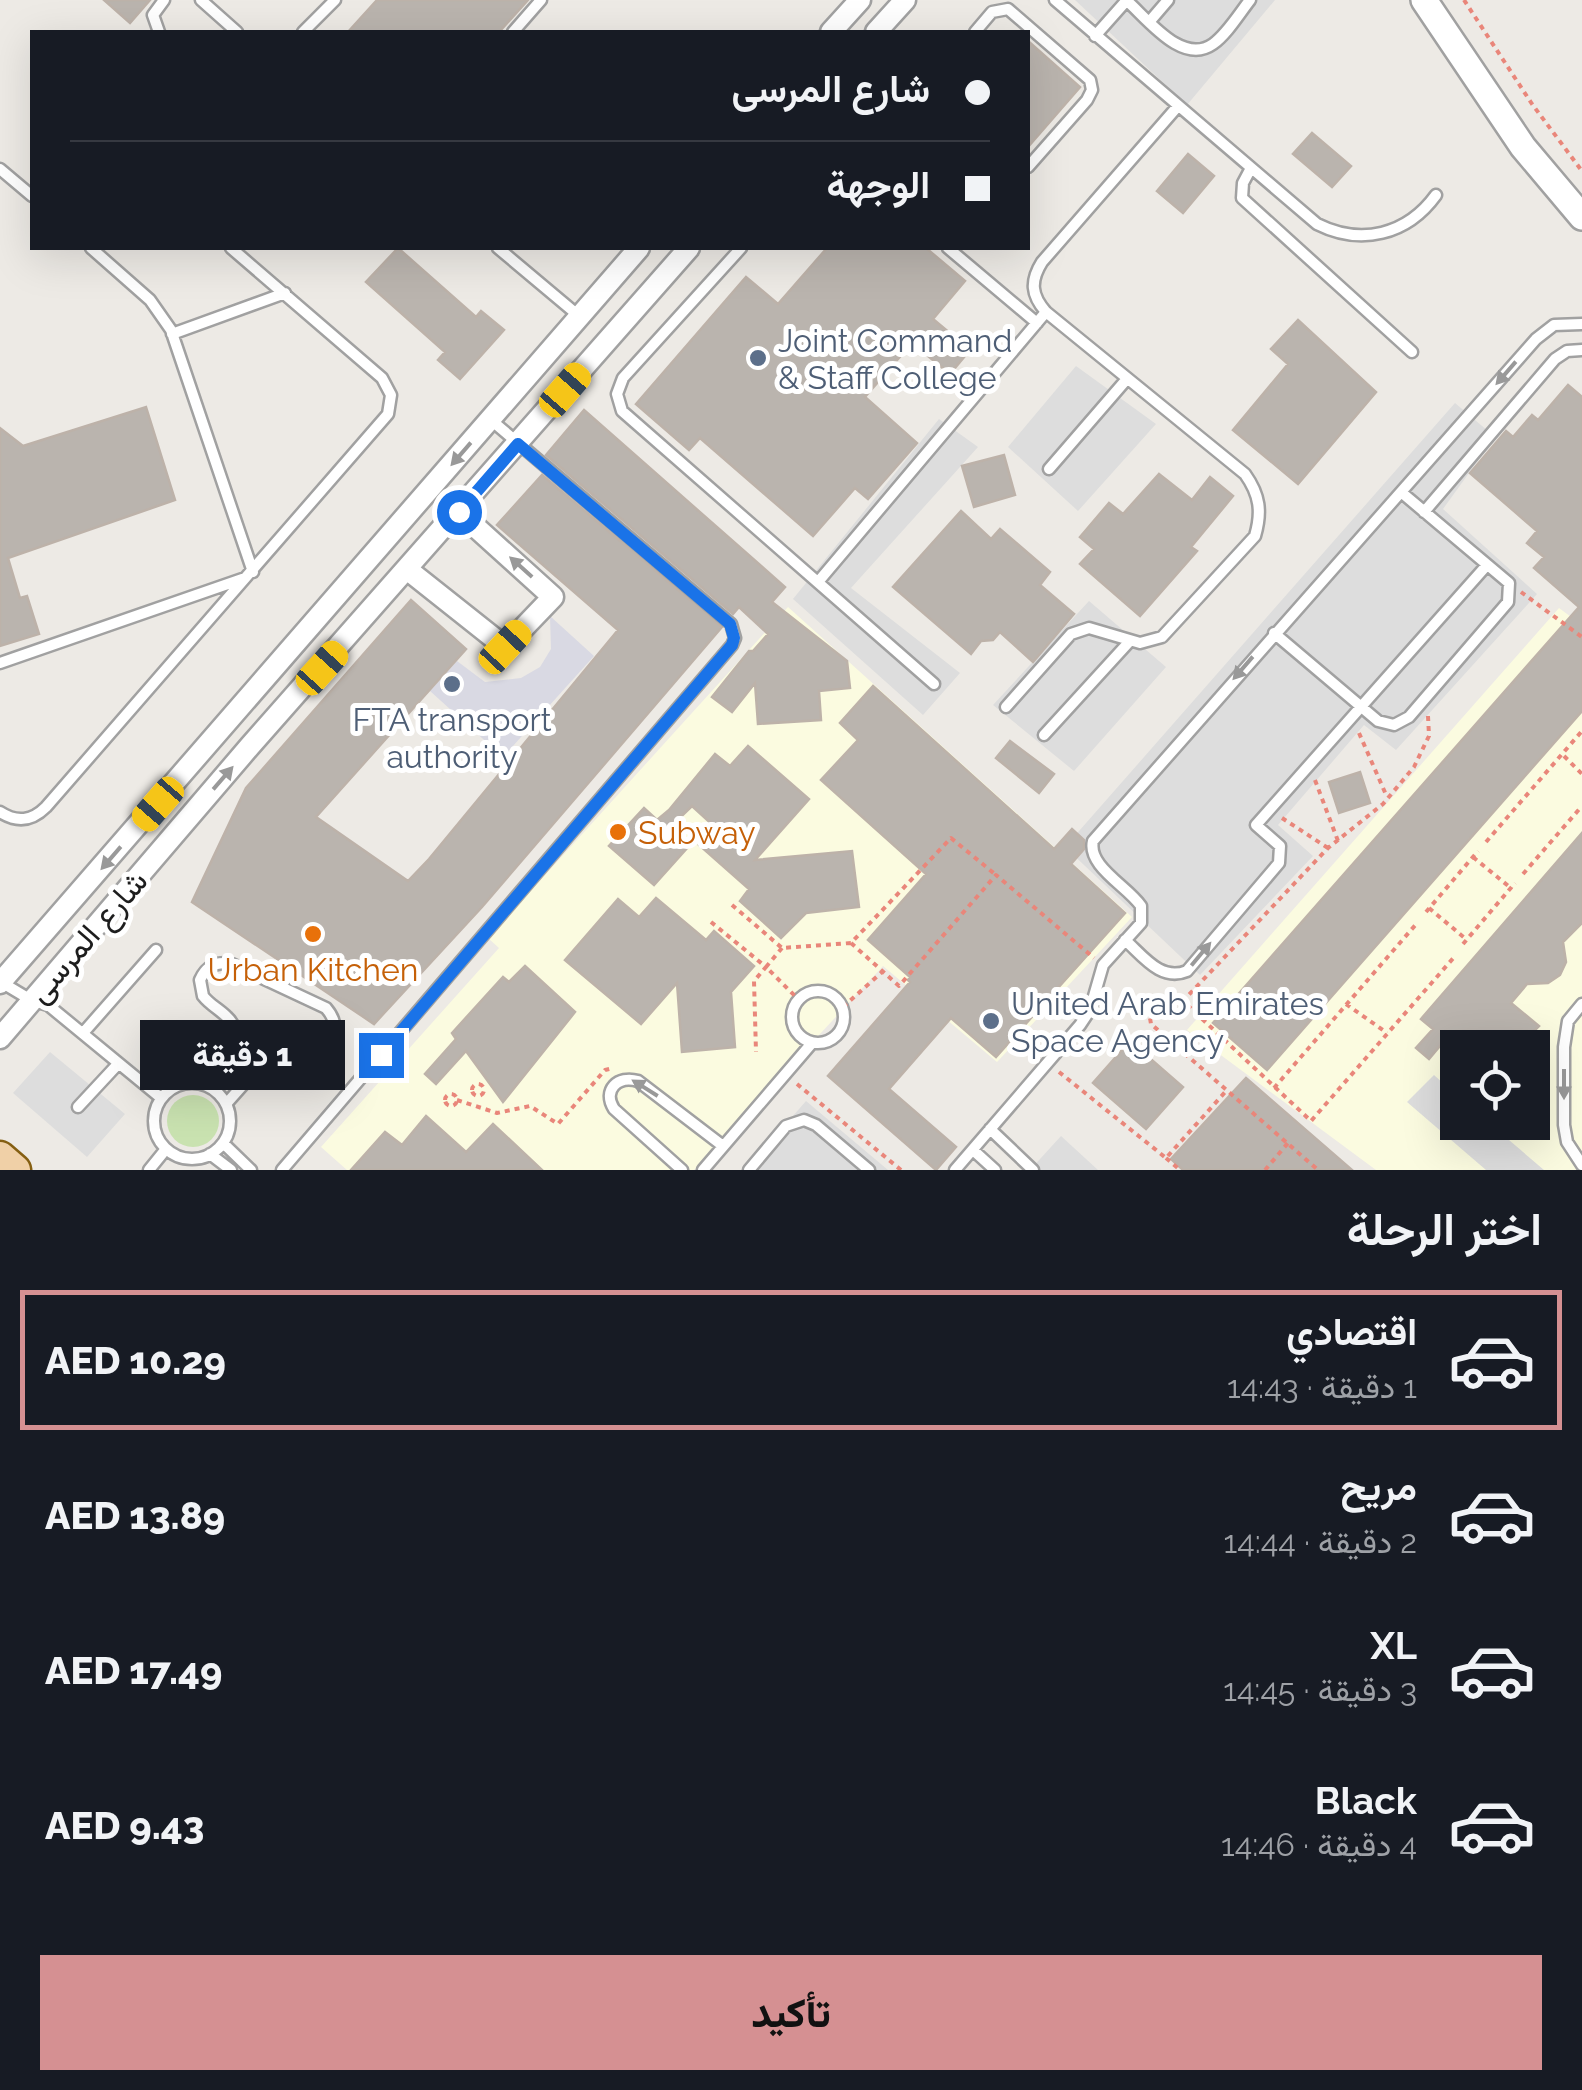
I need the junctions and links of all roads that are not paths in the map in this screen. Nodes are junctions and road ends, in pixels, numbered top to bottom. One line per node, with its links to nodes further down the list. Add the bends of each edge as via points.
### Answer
1 (164, 0): 13 (lane, via 153,15)
2 (201, 0): 14 (lane)
3 (541, 0): 16 (lane)
4 (860, 0): 17 (street)
5 (905, 0): 18 (street)
6 (1055, 0): 20 (lane)
7 (1126, 0): 12 (lane); 20 (lane)
8 (1168, 0): 12 (lane)
9 (1250, 0): 12 (lane, via 1204,49 1179,47)
10 (1424, 0): 27 (street, via 1523,147)
11 (330, 2): 15 (lane)
12 (1150, 21)
13 (158, 30)
14 (235, 30)
15 (305, 30)
16 (515, 30)
17 (832, 30)
18 (878, 30)
19 (977, 30): 22 (lane, via 992,12 1008,10 1090,80 1088,100)
20 (1096, 36): 21 (lane)
21 (1178, 106): 23 (lane); 37 (lane, via 1034,274 1036,302)
22 (1030, 165)
23 (1252, 168): 26 (lane, via 1316,224 1342,234 1396,230); 44 (lane, via 1242,198)
24 (0, 169): 25 (lane)
25 (30, 194)
26 (1436, 195)
27 (1582, 218)
28 (92, 250): 41 (lane, via 150,300)
29 (234, 250): 36 (lane)
30 (500, 250): 38 (lane)
31 (637, 250): 38 (street, شارع المرسى)
32 (653, 250): 42 (street, via 661,263 613,321)
33 (686, 250): 42 (street, شارع المرسى)
34 (738, 250): 55 (lane, via 624,378 618,403)
35 (950, 250): 39 (lane)
36 (285, 293): 41 (lane); 54 (lane, via 382,378 391,405)
37 (1046, 312): 39 (lane); 45 (lane)
38 (579, 316): 46 (street, شارع المرسى)
39 (1037, 323): 55 (lane)
40 (1582, 324): 49 (lane, one-way to 49, via 1544,330)
41 (172, 334): 54 (lane)
42 (612, 336): 47 (street, شارع المرسى)
43 (1582, 350): 51 (lane, via 1555,359)
44 (1412, 352)
45 (1126, 380): 48 (lane); 57 (lane, via 1245,474 1260,504 1255,536 1162,637)
46 (491, 420): 47 (lane); 58 (street, شارع المرسى, one-way to 58)
47 (518, 444): 50 (street, شارع المرسى); 95 (lane, via 730,624 732,645)
48 (1049, 468)
49 (1401, 492): 51 (lane); 56 (lane)
50 (459, 512): 53 (street, شارع المرسى); 53 (street, one-way to 50, via 505,647 553,596)
51 (1424, 512): 52 (lane)
52 (1487, 565): 62 (lane); 62 (lane, via 1509,583 1508,602 1409,717 1394,725)
53 (408, 570): 60 (street, شارع المرسى)
54 (251, 574): 59 (lane); 67 (lane, via 39,814 20,820)
55 (818, 582): 61 (lane)
56 (1274, 633): 62 (lane); 70 (lane, one-way to 70, via 1093,841 1096,861 1143,911)
57 (1129, 642): 63 (lane, via 1080,629); 65 (lane)
58 (296, 644): 60 (street); 64 (street, شارع المرسى)
59 (0, 663)
60 (322, 668): 66 (street, شارع المرسى)
61 (934, 684)
62 (1362, 706): 70 (lane, one-way to 62, via 1162,972 1186,971 1279,863 1280,846 1256,825)
63 (1006, 707)
64 (227, 724): 66 (street); 68 (street, شارع المرسى, one-way to 68)
65 (1044, 735)
66 (250, 746): 69 (street, شارع المرسى, one-way to 66)
67 (0, 812)
68 (66, 909): 69 (street); 72 (street, شارع المرسى)
69 (91, 932): 73 (street, شارع المرسى)
70 (1125, 940): 83 (lane, via 1103,965 1090,1010)
71 (156, 950): 75 (lane)
72 (0, 982): 73 (lane)
73 (31, 1000): 75 (lane); 76 (street, شارع المرسى)
74 (1582, 1004): 90 (lane, one-way to 90, via 1568,1022 1564,1046 1564,1125)
75 (84, 1033): 78 (lane)
76 (0, 1038)
77 (812, 1042): 77 (lane, via 835,1037 843,1024 842,1007 822,991 804,994 793,1007 792,1025); 85 (lane)
78 (118, 1064): 80 (lane); 82 (lane)
79 (206, 1086): 80 (lane, via 186,1083); 81 (lane); 81 (lane, via 236,1040 231,1020 202,996 200,980 209,967 232,964 326,1008 334,1022 328,1043 314,1050 275,1049)
80 (161, 1098): 86 (lane, via 154,1125)
81 (226, 1104): 84 (lane, via 230,1124)
82 (78, 1106)
83 (990, 1130): 87 (lane); 102 (lane)
84 (223, 1143): 88 (lane); 94 (lane)
85 (723, 1146): 96 (lane, one-way to 96, via 638,1081 617,1082 609,1101); 97 (lane)
86 (166, 1149): 88 (lane, via 188,1159); 92 (lane)
87 (973, 1150): 100 (lane); 101 (lane)
88 (210, 1154): 93 (lane)
89 (0, 1157): 91 (main road)
90 (1582, 1165)
91 (15, 1170)
92 (149, 1170)
93 (232, 1170)
94 (251, 1170)
95 (282, 1170)
96 (682, 1170)
97 (702, 1170)
98 (749, 1170): 99 (lane, via 786,1126 804,1120)
99 (869, 1170)
100 (954, 1170)
101 (995, 1170)
102 (1033, 1170)

